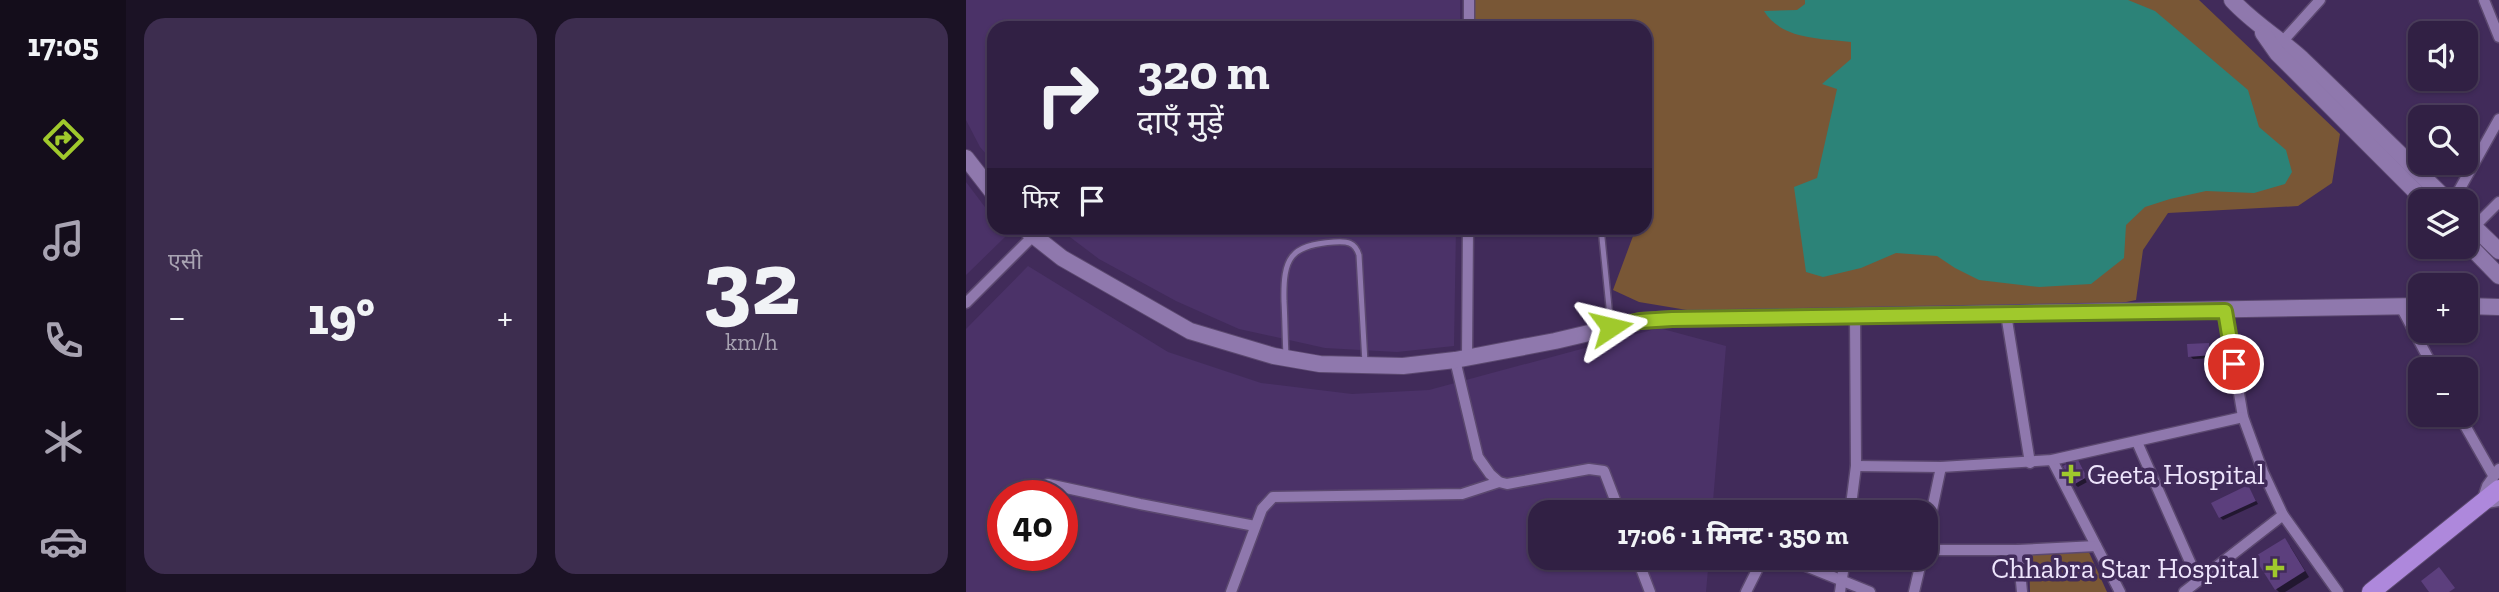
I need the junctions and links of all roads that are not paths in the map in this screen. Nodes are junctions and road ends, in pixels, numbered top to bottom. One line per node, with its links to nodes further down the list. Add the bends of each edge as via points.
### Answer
1 (1469, 0): 5 (street)
2 (2320, 0): 8 (street)
3 (2484, 0): 7 (street)
4 (2239, 3): 6 (street)
5 (1469, 21)
6 (2258, 25): 8 (street); 12 (street, via 2282,59)
7 (2499, 37)
8 (2282, 41): 13 (street)
9 (2499, 119): 14 (street)
10 (966, 158): 11 (street)
11 (987, 185)
12 (2413, 189)
13 (2438, 189)
14 (2458, 189)
15 (2499, 202): 16 (street)
16 (2478, 219)
17 (1026, 235): 25 (street)
18 (1034, 235): 35 (street, via 1062,257 1190,331)
19 (1468, 235): 36 (street)
20 (1602, 235): 33 (lane)
21 (2478, 235): 22 (street)
22 (2499, 251)
23 (2478, 254): 24 (street)
24 (2499, 276)
25 (966, 303)
26 (2478, 306): 27 (street)
27 (2499, 306)
28 (2401, 307): 29 (street); 30 (street); 34 (street)
29 (2408, 307)
30 (2225, 311): 31 (street); 38 (street)
31 (2006, 314): 32 (street); 42 (street)
32 (1855, 316): 33 (street, via 1672,319); 43 (street)
33 (1611, 327): 36 (street)
34 (2428, 357)
35 (1286, 358): 37 (street, via 1320,365); 37 (lane, via 1283,278 1287,263 1305,246 1346,241 1359,255)
36 (1461, 359): 37 (street); 46 (street, via 1478,457)
37 (1365, 365)
38 (2243, 417): 40 (street); 52 (street)
39 (2466, 427): 45 (street)
40 (2137, 442): 41 (street); 61 (street)
41 (2052, 460): 42 (street); 54 (street)
42 (2030, 463): 44 (street)
43 (1856, 467): 44 (street); 49 (street)
44 (1941, 467): 50 (street)
45 (2497, 478): 51 (main road)
46 (1499, 482): 48 (street, via 1514,484 1589,469 1604,471); 53 (street, via 1462,494 1278,496 1265,504)
47 (1078, 491): 53 (street)
48 (1615, 500)
49 (1852, 500)
50 (1934, 500)
51 (2490, 502): 72 (main road)
52 (2283, 515): 61 (street); 71 (street)
53 (1255, 526): 63 (street)
54 (2096, 546): 56 (street); 69 (street)
55 (1938, 550): 56 (street)
56 (2018, 550): 68 (street)
57 (1642, 570): 64 (street)
58 (1757, 570): 65 (street)
59 (1810, 570): 62 (street)
60 (1919, 570): 67 (street)
61 (2198, 580): 70 (street)
62 (1841, 586): 66 (street)
63 (1231, 592)
64 (1650, 592)
65 (1746, 592)
66 (1870, 592)
67 (1914, 592)
68 (2022, 592)
69 (2120, 592)
70 (2183, 592)
71 (2338, 592)
72 (2371, 592)

